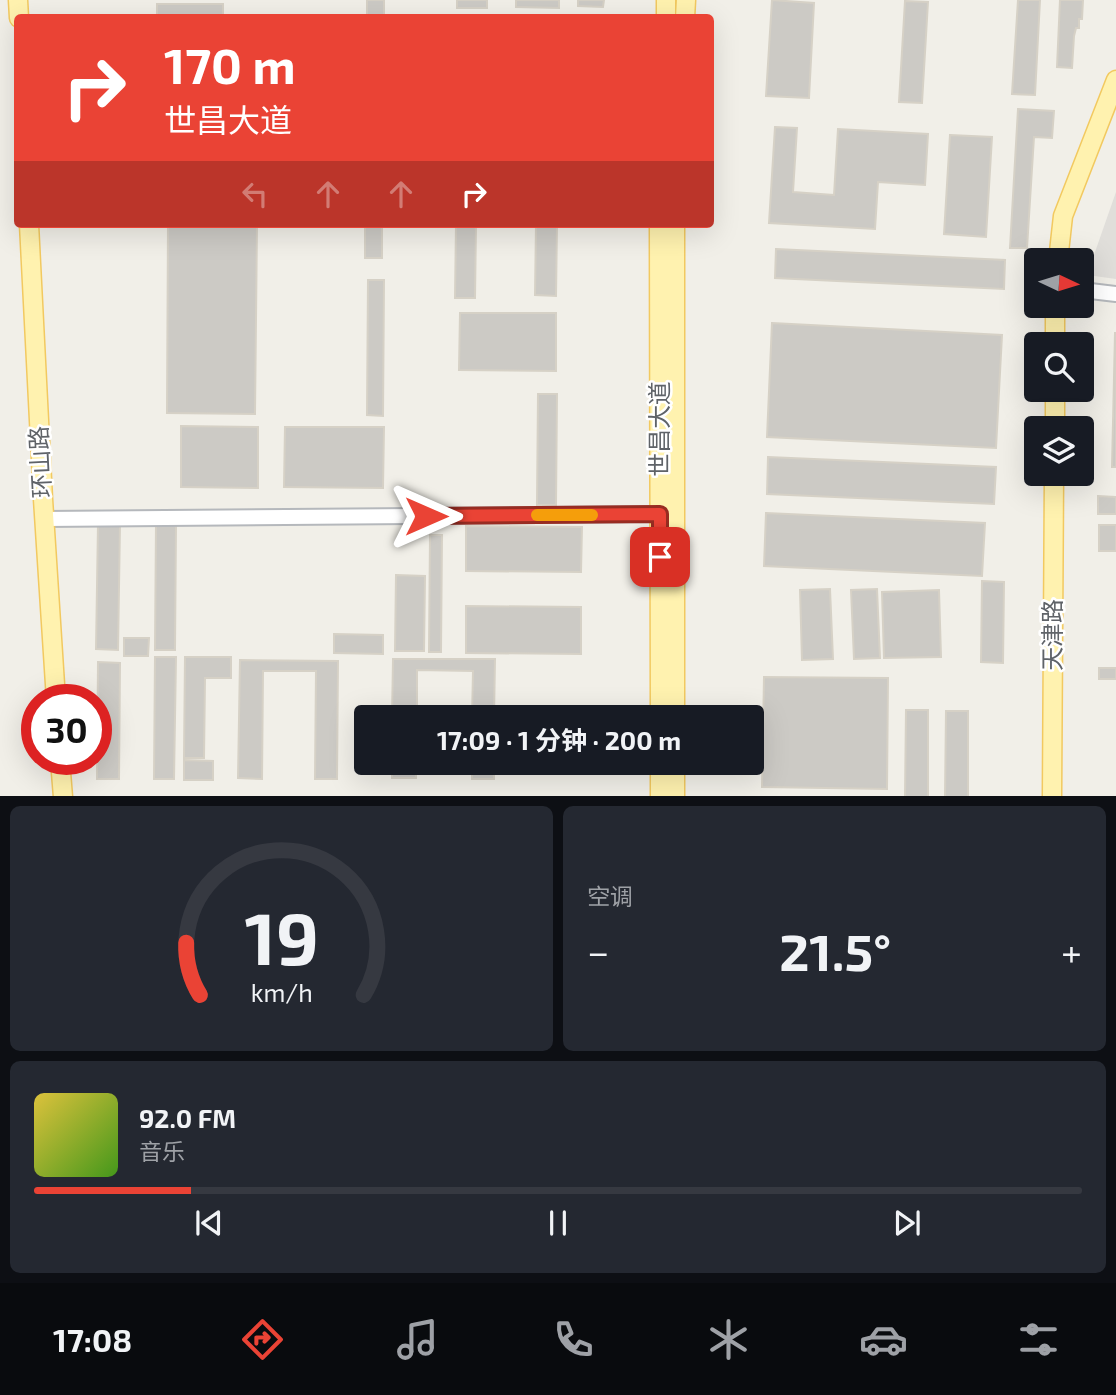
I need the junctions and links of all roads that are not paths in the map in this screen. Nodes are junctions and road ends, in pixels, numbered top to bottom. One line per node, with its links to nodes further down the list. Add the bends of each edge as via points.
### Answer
1 (1116, 80): 5 (main road, via 1063,216)
2 (29, 228): 10 (main road, 环山路)
3 (659, 228): 9 (main road, 世昌大道)
4 (675, 228): 13 (main road, 世昌大道)
5 (1059, 248)
6 (1094, 292): 7 (street)
7 (1116, 295)
8 (1054, 486): 20 (main road, 天津路)
9 (660, 514): 10 (street); 12 (main road, 世昌大道)
10 (44, 519): 11 (main road, 环山路)
11 (56, 684)
12 (660, 705)
13 (675, 705)
14 (61, 775): 17 (main road)
15 (660, 775): 18 (main road)
16 (675, 775): 19 (main road)
17 (63, 796)
18 (660, 796)
19 (675, 796)
20 (1052, 796)

